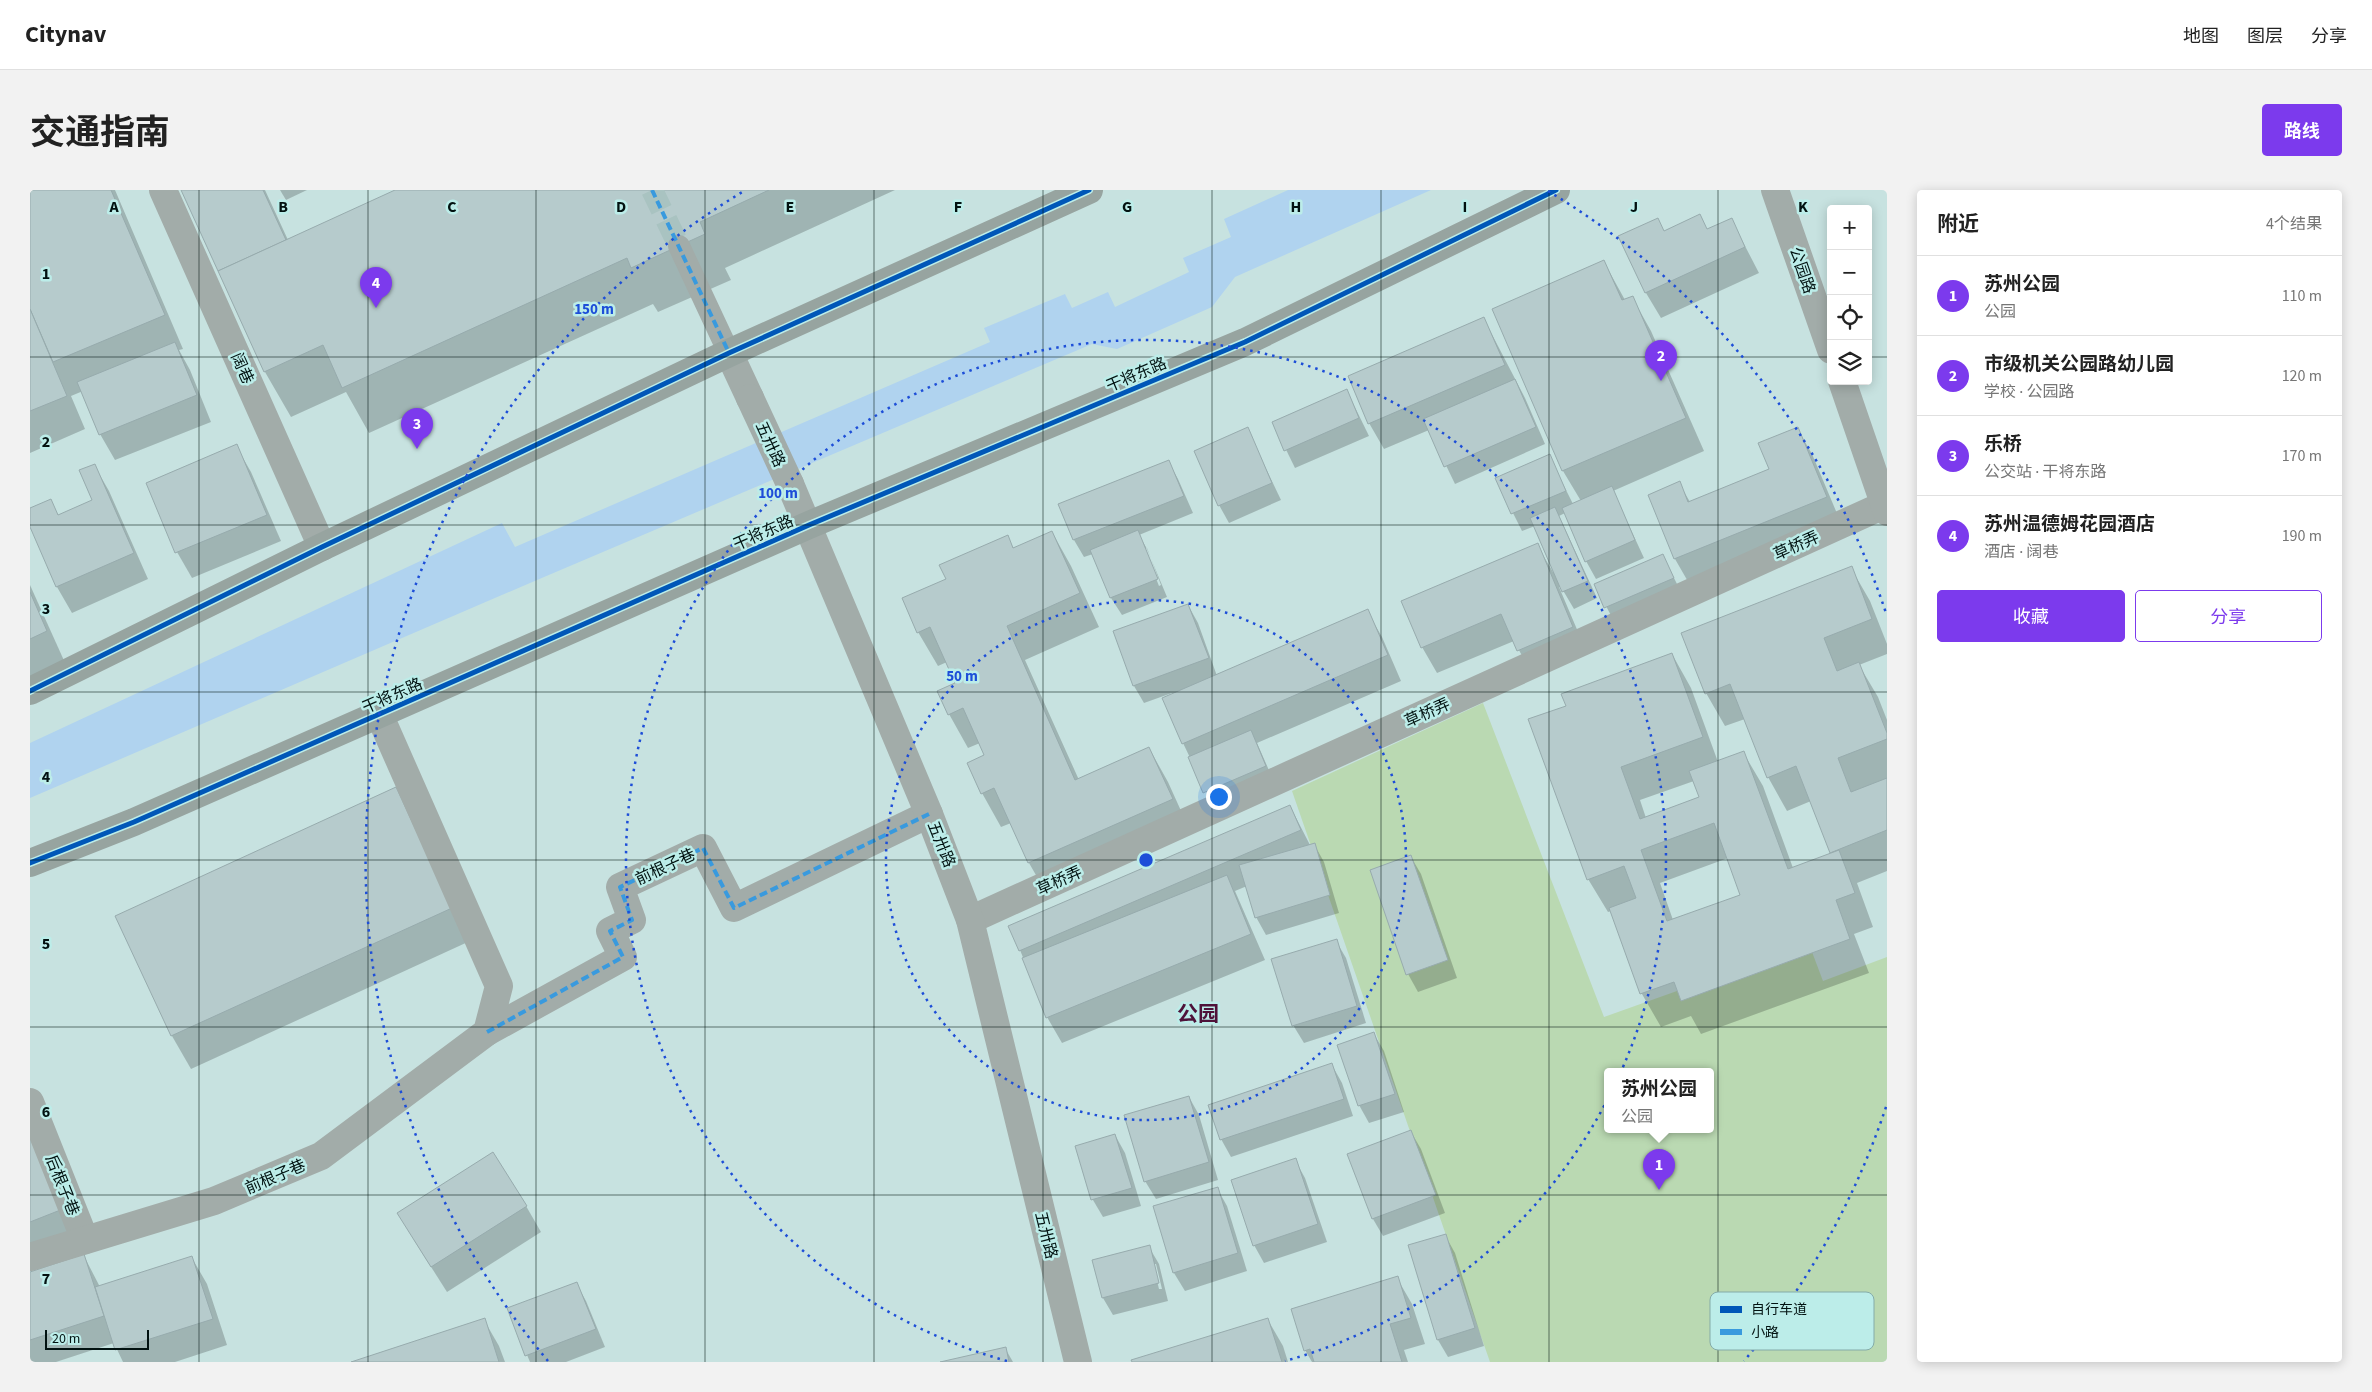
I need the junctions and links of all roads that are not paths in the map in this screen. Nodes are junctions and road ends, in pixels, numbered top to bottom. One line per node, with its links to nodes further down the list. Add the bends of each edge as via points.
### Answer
1 (163, 190): 11 (street, 阔巷)
2 (1089, 190): 7 (main road)
3 (1556, 190): 10 (main road, 干将东路, via 1245,342)
4 (1775, 190): 6 (street, 公园路)
5 (679, 246): 7 (street)
6 (1828, 340)
7 (729, 353): 10 (street, 五卅路, bridge); 11 (main road)
8 (1843, 385): 9 (street)
9 (1886, 508): 16 (street, 草桥弄)
10 (809, 525): 13 (main road, 干将东路); 14 (street, 五卅路)
11 (322, 546): 12 (main road)
12 (30, 691)
13 (379, 714): 15 (main road, 干将东路, via 134,822); 17 (street, via 499,986)
14 (929, 814): 16 (street, 五卅路); 17 (street, 前根子巷, via 734,908 703,848 620,887 632,920 610,931 623,957)
15 (30, 863)
16 (970, 920): 21 (street, 五卅路)
17 (487, 1032): 19 (street, 前根子巷, via 321,1156 214,1201)
18 (30, 1102): 19 (street, 后根子巷)
19 (85, 1240): 20 (street, 前根子巷)
20 (30, 1257)
21 (1078, 1362)

